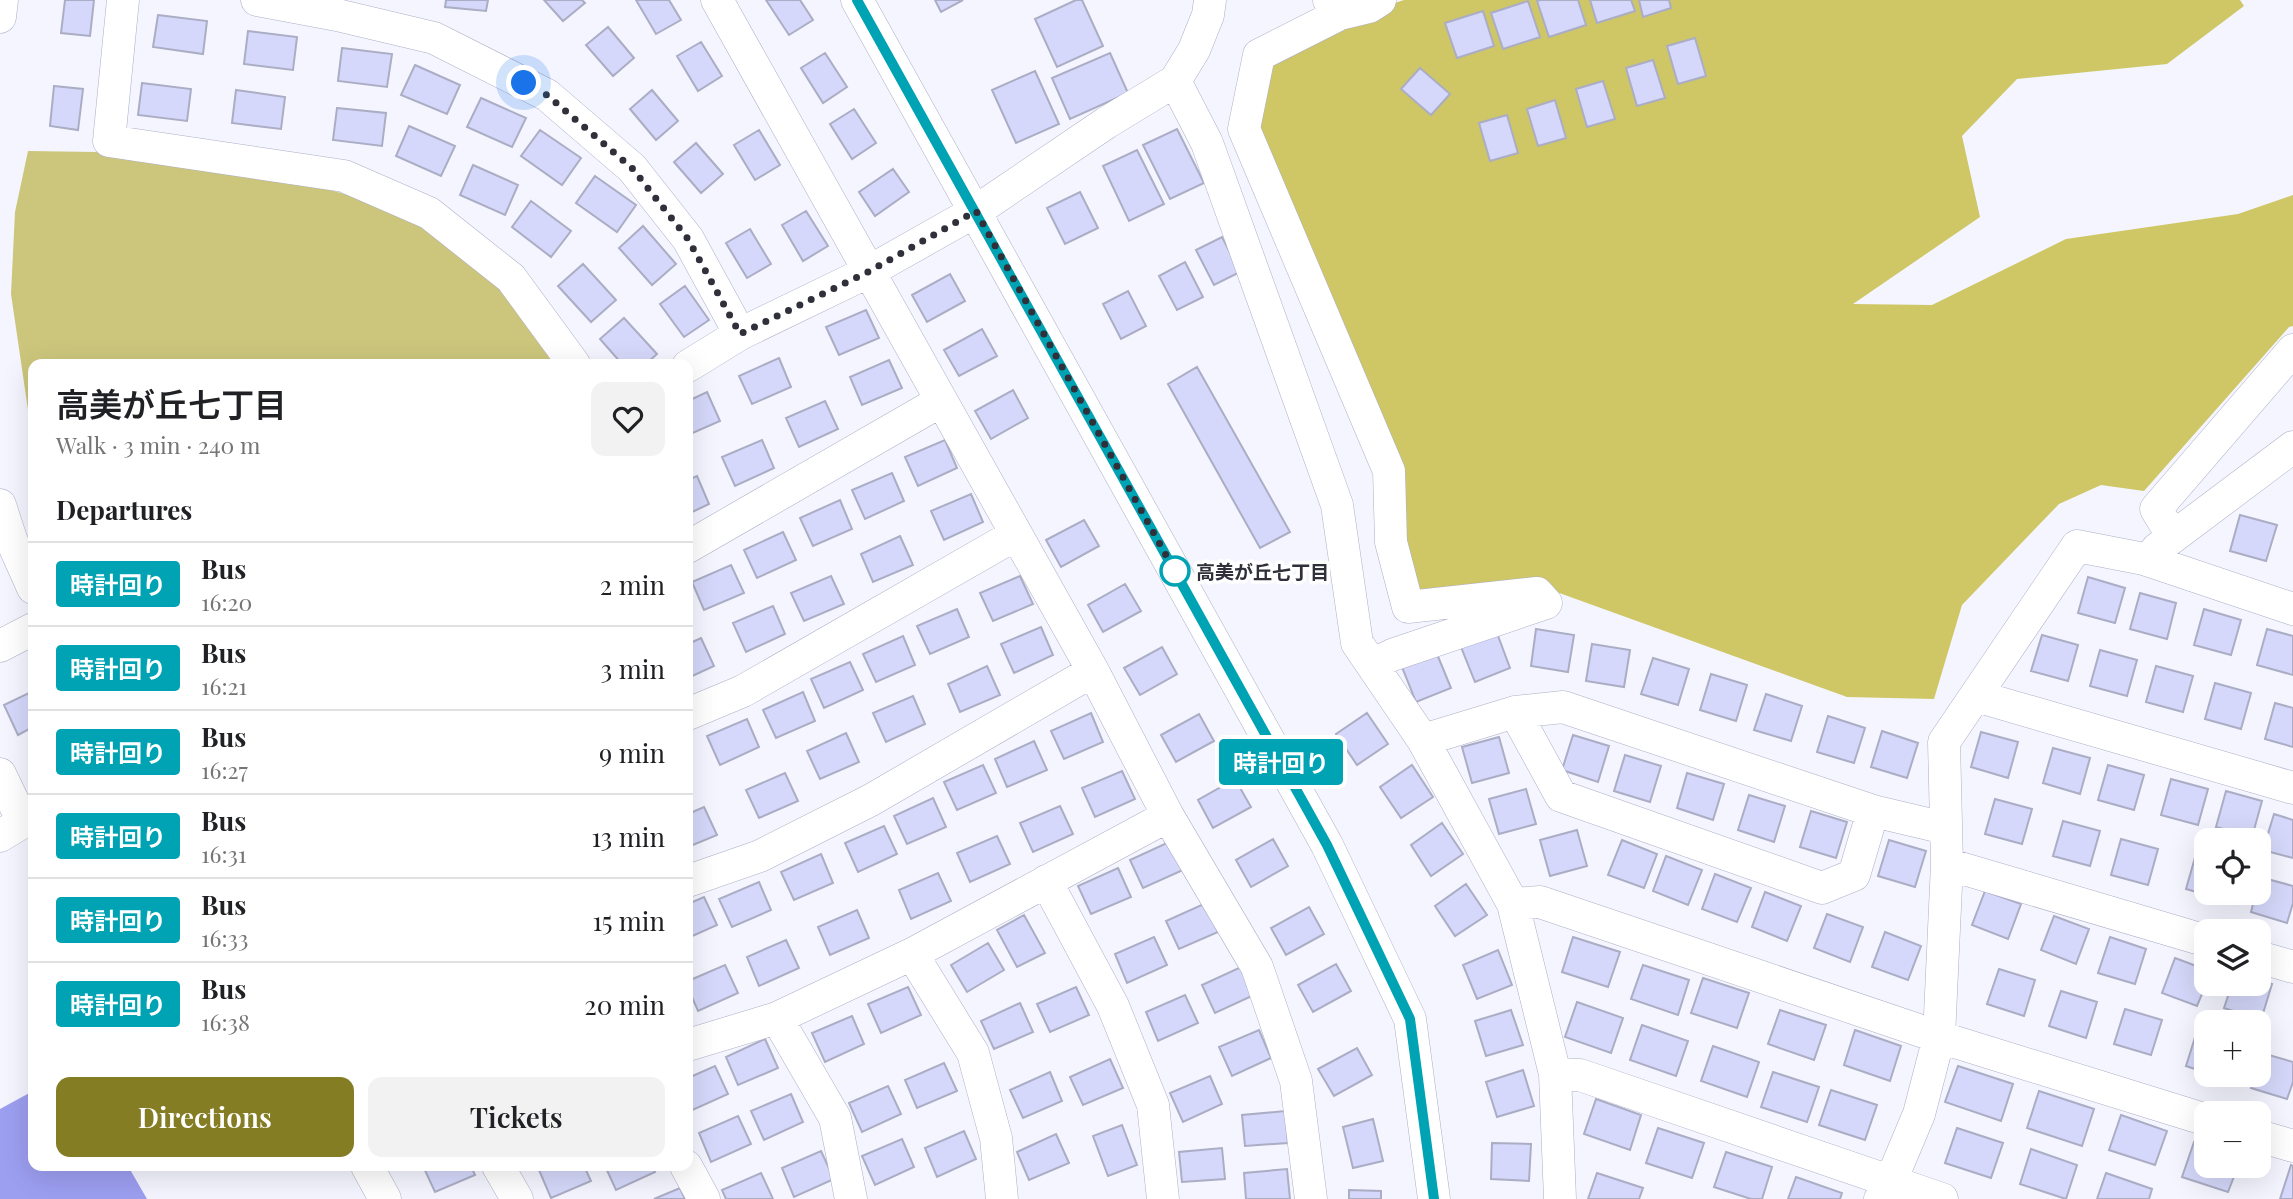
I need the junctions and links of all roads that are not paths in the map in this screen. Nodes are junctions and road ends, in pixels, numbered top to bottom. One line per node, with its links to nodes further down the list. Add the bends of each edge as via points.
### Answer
1 (2, 0): 9 (street)
2 (123, 0): 15 (street, via 109,141 344,176 429,213 511,278)
3 (257, 0): 13 (street, via 434,38 547,95 632,168 688,239)
4 (717, 0): 12 (street)
5 (857, 0): 11 (street)
6 (1210, 0): 10 (street, via 1194,50)
7 (1380, 0): 8 (street, via 1369,7)
8 (1334, 7): 28 (street, via 1259,55 1244,129 1390,471 1391,542 1408,607 1537,593 1546,603)
9 (0, 17)
10 (1175, 81): 11 (street); 28 (street, via 1207,142 1337,505 1357,643)
11 (976, 211): 12 (street); 66 (street, via 1327,845 1410,1019)
12 (868, 272): 13 (street); 17 (street)
13 (740, 334): 16 (street)
14 (2293, 350): 21 (street, via 2156,509)
15 (570, 359)
16 (693, 363)
17 (941, 401): 20 (street); 22 (street)
18 (2293, 447): 21 (street)
19 (0, 505): 24 (street)
20 (1015, 535): 29 (street); 31 (street, via 743,691)
21 (2173, 537): 23 (street)
22 (693, 544)
23 (2144, 559): 25 (street); 30 (street, via 2077,546)
24 (28, 577)
25 (2293, 609)
26 (28, 632): 27 (street)
27 (0, 646)
28 (1372, 665): 33 (street)
29 (1093, 671): 37 (street); 41 (street, via 872,800 760,856)
30 (1976, 696): 35 (street); 38 (street, via 1944,742)
31 (693, 712)
32 (1515, 712): 33 (street); 36 (street, via 1563,707); 36 (street, via 1561,796 1822,888 1854,875)
33 (1423, 740): 43 (street)
34 (0, 774): 39 (street, via 23,822)
35 (2293, 788)
36 (1872, 811): 38 (street)
37 (1168, 816): 42 (street); 65 (street, via 1257,967 1296,1081)
38 (1945, 828): 40 (street)
39 (0, 836)
40 (1947, 864): 44 (street); 49 (street)
41 (693, 878)
42 (1046, 881): 45 (street); 64 (street, via 1113,1006 1153,1105)
43 (1513, 904): 49 (street, via 1540,902); 51 (street)
44 (2194, 937)
45 (912, 954): 48 (street); 63 (street, via 973,1053 996,1138)
46 (2271, 961): 47 (street)
47 (2293, 967)
48 (777, 1018): 50 (street); 62 (street, via 835,1118)
49 (1939, 1037): 52 (street); 58 (street, via 1919,1114)
50 (693, 1043)
51 (1555, 1074): 58 (street, via 1580,1075); 67 (street)
52 (2194, 1116)
53 (2271, 1140): 54 (street)
54 (2293, 1146)
55 (371, 1171): 59 (street)
56 (501, 1171): 60 (street)
57 (689, 1171): 61 (street)
58 (1885, 1191): 68 (street)
59 (385, 1199)
60 (517, 1199)
61 (704, 1199)
62 (851, 1199)
63 (1002, 1199)
64 (1163, 1199)
65 (1311, 1199)
66 (1434, 1199)
67 (1560, 1199)
68 (1942, 1199)

